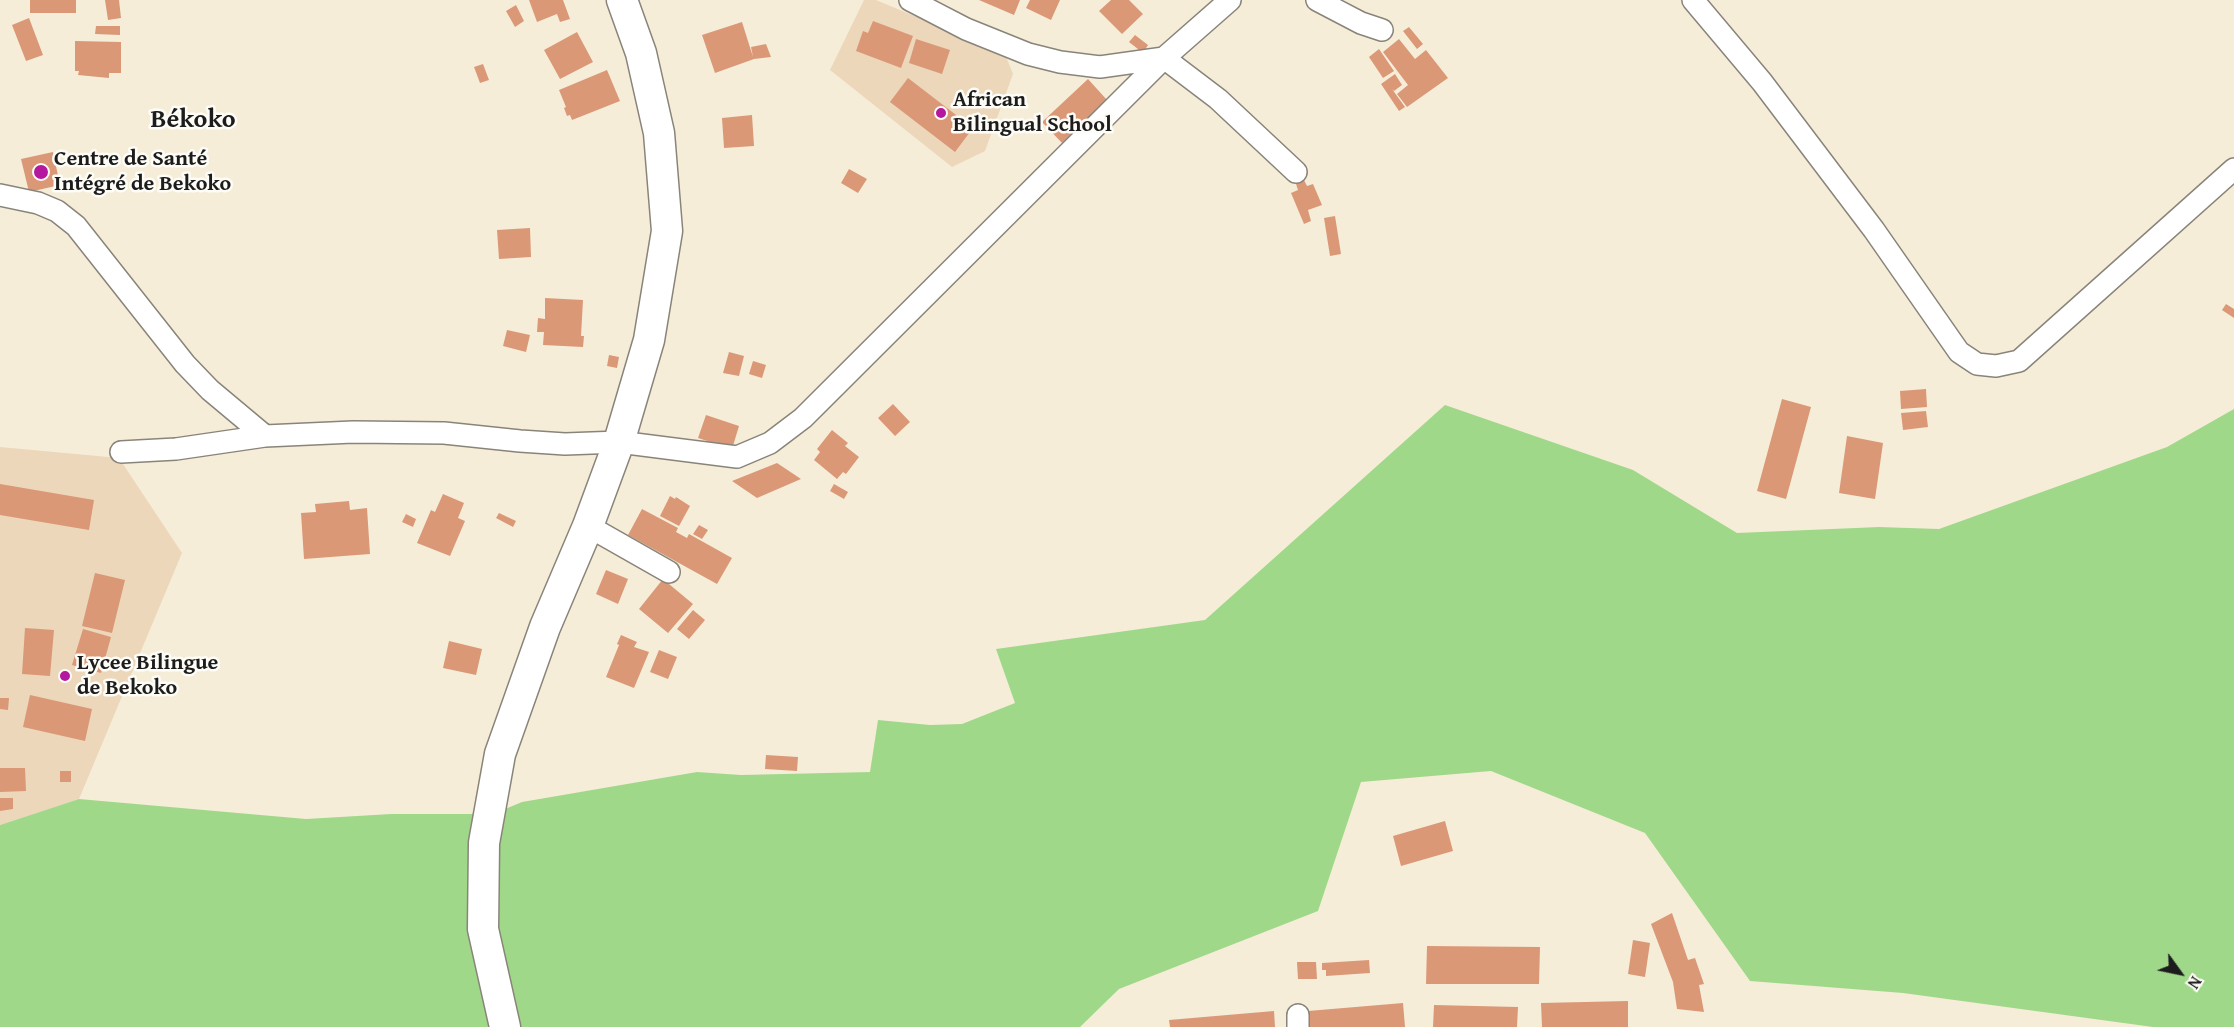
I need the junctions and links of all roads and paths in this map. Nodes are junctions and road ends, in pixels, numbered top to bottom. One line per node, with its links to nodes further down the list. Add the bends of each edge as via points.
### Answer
1 (622, 0): 12 (main road, via 642,52 659,134 667,231 649,340)
2 (910, 0): 7 (street, via 966,29 1028,54 1060,62 1100,67)
3 (1317, 0): 6 (street)
4 (1693, 0): 8 (street, via 1762,82 1874,230 1959,352 1977,364 1996,366 2019,361)
5 (1225, 2): 7 (street)
6 (1382, 30)
7 (1164, 58): 9 (street, via 1218,99); 12 (street, via 803,418 770,443 737,457)
8 (2234, 169)
9 (1296, 172)
10 (0, 195): 11 (street, via 38,203 76,226 185,364)
11 (266, 436): 12 (street, via 444,433 554,443); 13 (street, via 176,449)
12 (619, 442): 14 (main road)
13 (121, 452)
14 (588, 526): 15 (street); 16 (main road, via 545,627 500,754 484,843 483,929)
15 (669, 572)
16 (505, 1027)

